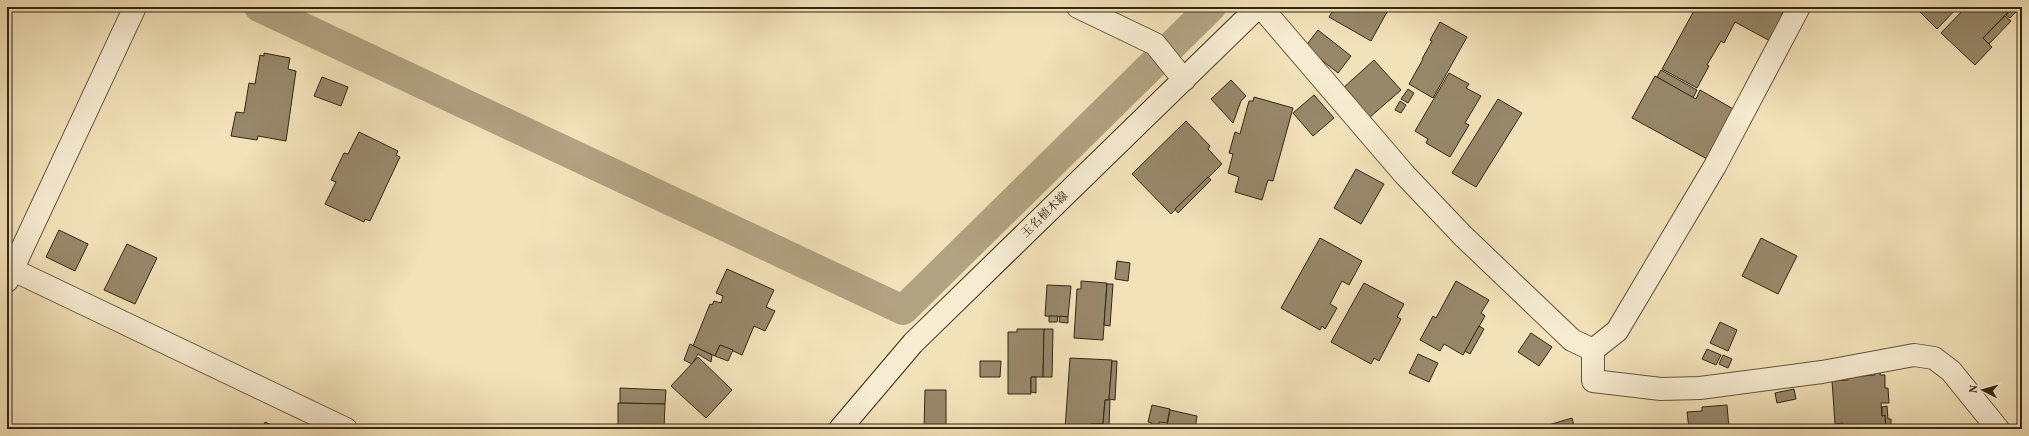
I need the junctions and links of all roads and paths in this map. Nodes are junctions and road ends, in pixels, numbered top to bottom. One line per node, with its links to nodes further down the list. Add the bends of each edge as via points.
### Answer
1 (135, 7): 7 (street)
2 (1078, 7): 6 (street, via 1155,44)
3 (1258, 7): 6 (street, 玉名植木線)
4 (1261, 7): 8 (street, via 1405,175 1452,225 1572,340)
5 (1799, 7): 8 (street, via 1715,166 1617,331)
6 (1184, 80): 10 (street, 玉名植木線, via 913,343)
7 (9, 273): 9 (street)
8 (1593, 350): 11 (street, via 1593,381 1661,389 1700,388 1767,380 1914,355 1934,358 1951,370)
9 (346, 429)
10 (840, 429)
11 (1998, 429)

